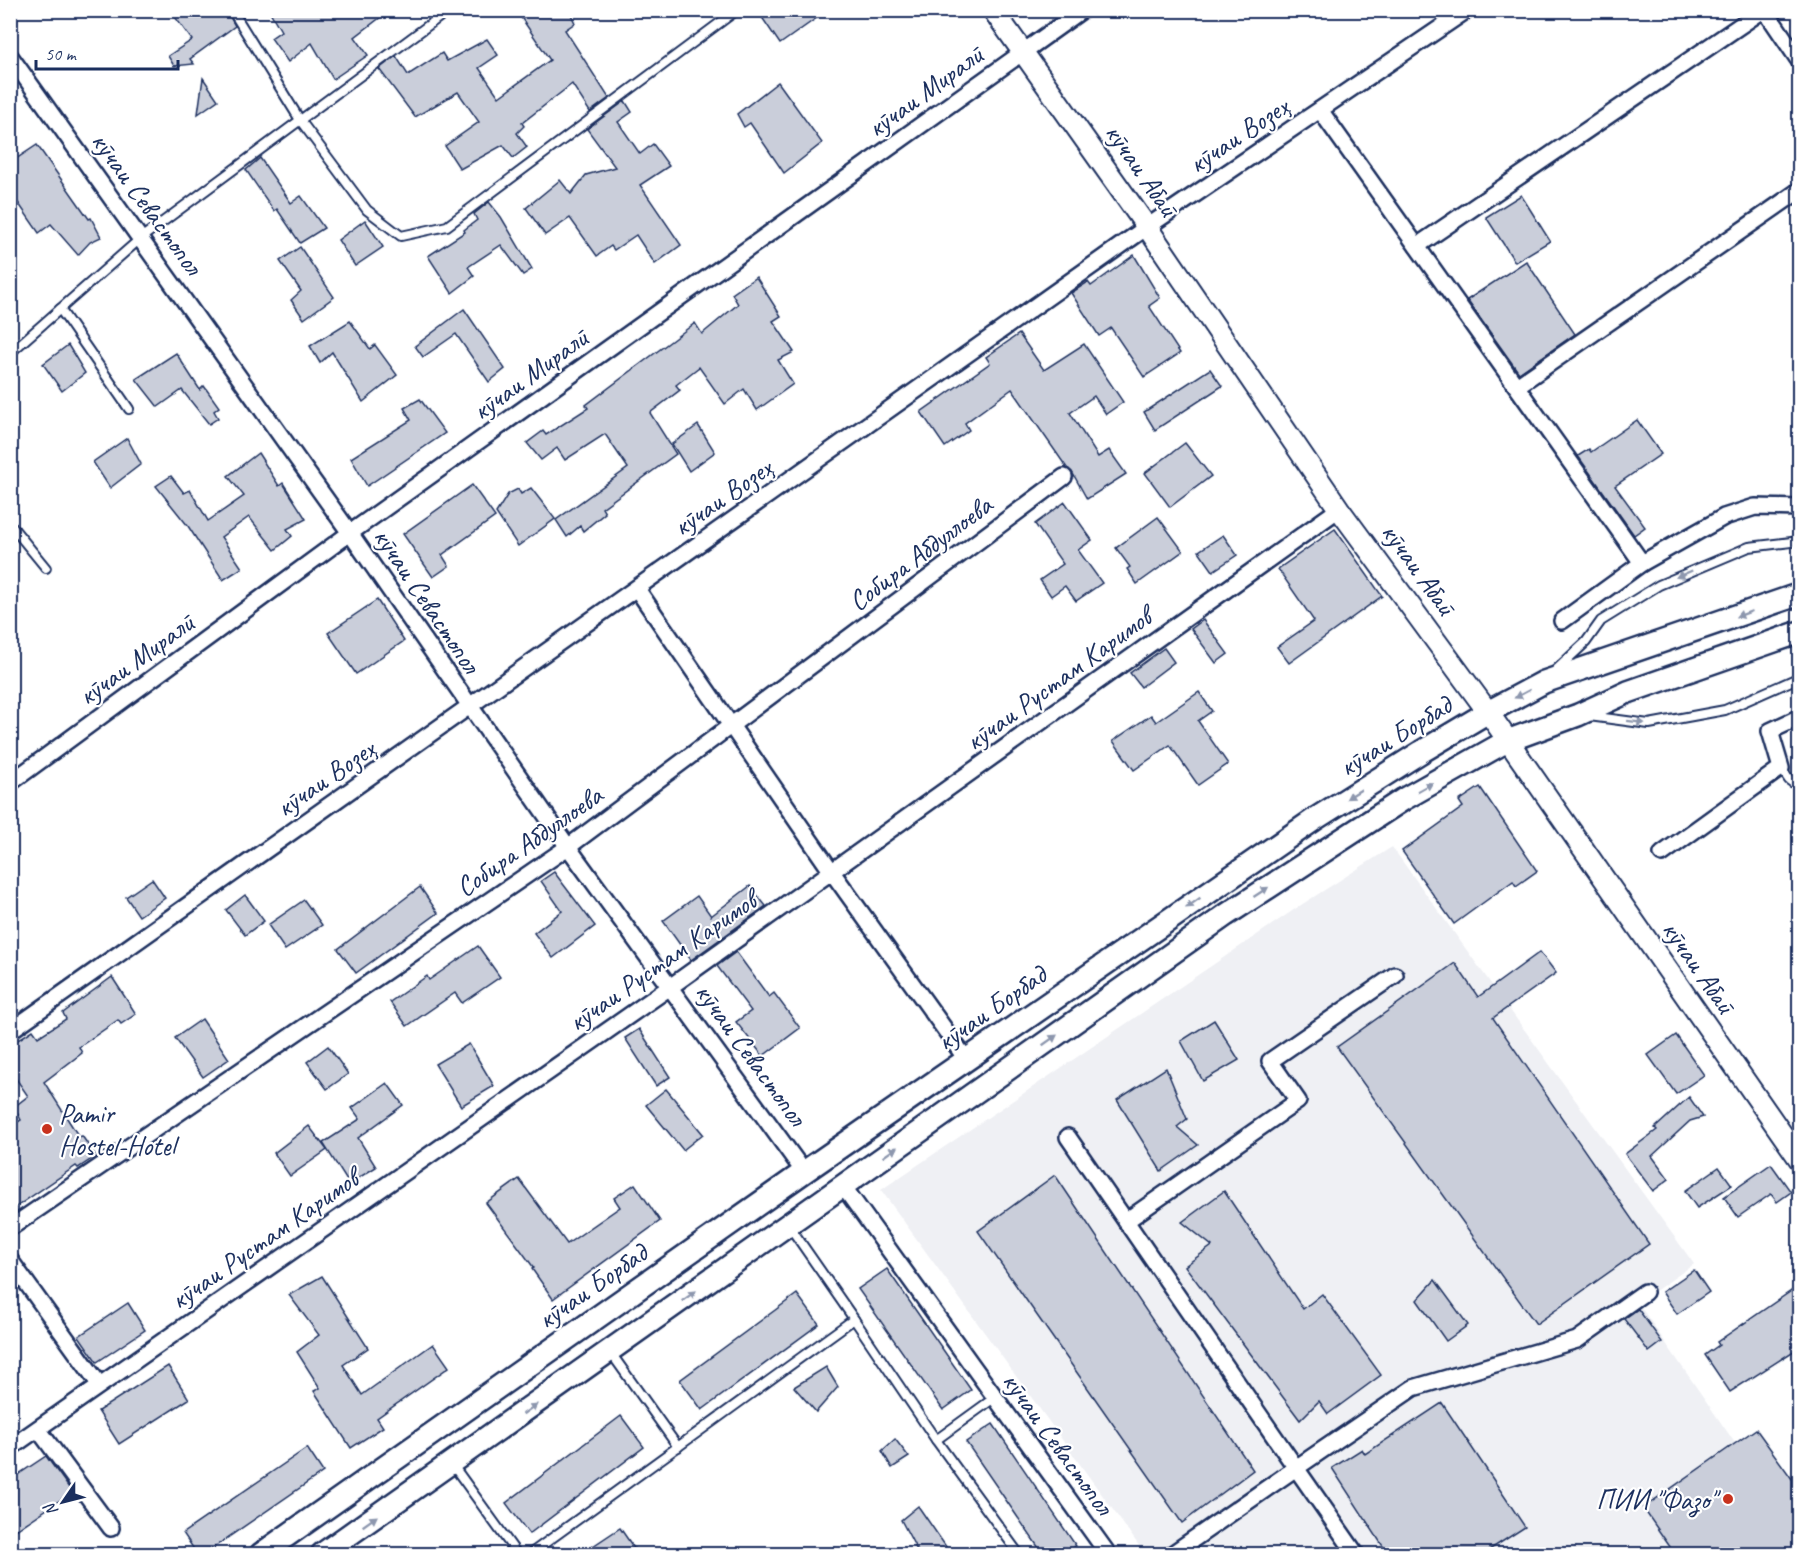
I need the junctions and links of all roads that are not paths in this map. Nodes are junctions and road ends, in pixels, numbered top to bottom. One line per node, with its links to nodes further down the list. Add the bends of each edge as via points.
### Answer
1 (232, 10): 12 (lane)
2 (449, 10): 12 (lane)
3 (737, 10): 12 (lane, via 447,226 401,236 367,210)
4 (993, 10): 8 (street, кӯчаи Абаӣ)
5 (1082, 10): 8 (street, кӯчаи Миралӣ)
6 (1467, 10): 11 (street, кӯчаи Возеҳ)
7 (1764, 10): 10 (street); 16 (street)
8 (1022, 52): 14 (street, кӯчаи Абаӣ); 25 (street, кӯчаи Миралӣ)
9 (10, 56): 15 (street, кӯчаи Севастопол)
10 (1800, 62)
11 (1320, 110): 14 (street, кӯчаи Возеҳ); 16 (street)
12 (300, 120): 15 (lane)
13 (1800, 190): 19 (street)
14 (1147, 227): 23 (street, кӯчаи Абаӣ); 29 (street, кӯчаи Возеҳ)
15 (141, 238): 17 (lane); 25 (street, кӯчаи Севастопол)
16 (1417, 246): 19 (street)
17 (60, 309): 18 (lane); 20 (lane)
18 (10, 353)
19 (1516, 386): 27 (street)
20 (129, 409)
21 (1064, 477): 39 (street, Собира Абдуллоева)
22 (1800, 508): 27 (street, via 1755,507 1724,517)
23 (1340, 509): 36 (street, кӯчаи Абаӣ); 46 (street, кӯчаи Рустам Каримов)
24 (10, 524): 28 (lane)
25 (351, 533): 35 (street, кӯчаи Севастопол); 42 (street, кӯчаи Миралӣ)
26 (1800, 542): 34 (lane, one-way to 34, via 1749,547 1659,585 1601,621 1586,642)
27 (1642, 563): 31 (street)
28 (46, 568)
29 (637, 589): 35 (street, кӯчаи Возеҳ); 39 (street)
30 (1800, 594): 34 (main road, кӯчаи Борбад, one-way to 34)
31 (1562, 621)
32 (1800, 632): 37 (main road, кӯчаи Борбад, via 1628,692)
33 (1800, 677): 37 (lane, one-way to 33, via 1649,724 1725,710)
34 (1544, 682): 36 (main road, кӯчаи Борбад, one-way to 36)
35 (469, 708): 44 (street, кӯчаи Севастопол); 49 (street, кӯчаи Возеҳ)
36 (1488, 711): 40 (street, кӯчаи Абаӣ); 50 (main road, кӯчаи Борбад, one-way to 50, via 1315,819)
37 (1578, 715): 40 (main road, кӯчаи Борбад)
38 (1800, 717): 41 (street, via 1770,731)
39 (730, 726): 44 (street, Собира Абдуллоева); 46 (street)
40 (1507, 741): 52 (street, кӯчаи Абаӣ); 54 (main road, кӯчаи Борбад, one-way to 40, via 1226,915 1404,798)
41 (1781, 768): 43 (lane); 45 (street)
42 (10, 783)
43 (1800, 788)
44 (568, 847): 48 (street, кӯчаи Севастопол); 57 (street, Собира Абдуллоева)
45 (1662, 854)
46 (832, 872): 48 (street, кӯчаи Рустам Каримов); 50 (street)
47 (1395, 975): 55 (street, via 1270,1061 1298,1101)
48 (670, 987): 53 (street, кӯчаи Севастопол); 62 (street, кӯчаи Рустам Каримов)
49 (10, 1031)
50 (966, 1059): 53 (main road, кӯчаи Борбад)
51 (1068, 1137): 55 (street)
52 (1800, 1160)
53 (804, 1172): 71 (main road, кӯчаи Борбад)
54 (843, 1186): 56 (main road, кӯчаи Борбад); 63 (street, кӯчаи Севастопол)
55 (1126, 1221): 69 (street)
56 (788, 1225): 60 (lane); 61 (main road, кӯчаи Борбад, one-way to 56)
57 (10, 1228)
58 (10, 1260): 62 (street)
59 (1645, 1292): 69 (street, via 1577,1340 1413,1388)
60 (854, 1319): 65 (lane); 66 (lane)
61 (611, 1352): 66 (lane); 68 (main road, кӯчаи Борбад, one-way to 61)
62 (99, 1384): 64 (street, кӯчаи Рустам Каримов)
63 (994, 1398): 65 (lane); 76 (street, кӯчаи Севастопол)
64 (38, 1428): 67 (street, кӯчаи Рустам Каримов); 70 (street)
65 (936, 1440): 75 (lane)
66 (678, 1447): 74 (lane)
67 (10, 1448)
68 (452, 1464): 72 (main road, кӯчаи Борбад, one-way to 68); 73 (lane)
69 (1296, 1468): 77 (street); 78 (street)
70 (111, 1528)
71 (261, 1554)
72 (322, 1554)
73 (517, 1554)
74 (530, 1554)
75 (1019, 1554)
76 (1108, 1554)
77 (1172, 1554)
78 (1356, 1554)

